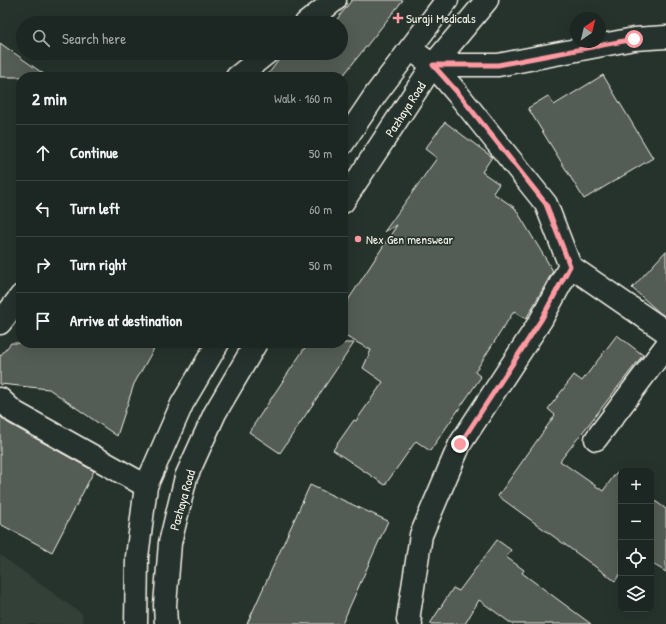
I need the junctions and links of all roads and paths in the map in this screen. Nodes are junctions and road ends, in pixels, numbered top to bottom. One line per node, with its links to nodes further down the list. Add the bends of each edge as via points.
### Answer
1 (335, 0): 4 (street)
2 (447, 0): 6 (street)
3 (487, 0): 8 (street, Pazhaya Road)
4 (315, 16)
5 (666, 37): 8 (street, via 634,39 498,65)
6 (410, 49): 8 (street); 10 (street)
7 (258, 60): 9 (street)
8 (433, 65): 11 (street, Pazhaya Road); 12 (street, via 546,204)
9 (243, 72)
10 (348, 136)
11 (348, 194)
12 (570, 266): 15 (street); 24 (street, via 541,320 460,444 421,535 408,620)
13 (16, 302): 14 (street)
14 (0, 323)
15 (666, 332)
16 (666, 346): 20 (street)
17 (215, 348): 21 (street, via 182,404)
18 (253, 348): 23 (street, Pazhaya Road, via 215,413 186,477 170,543)
19 (0, 399): 21 (street, via 14,412)
20 (596, 439)
21 (146, 486): 22 (street, via 136,557)
22 (136, 624)
23 (166, 624)
24 (410, 624)

